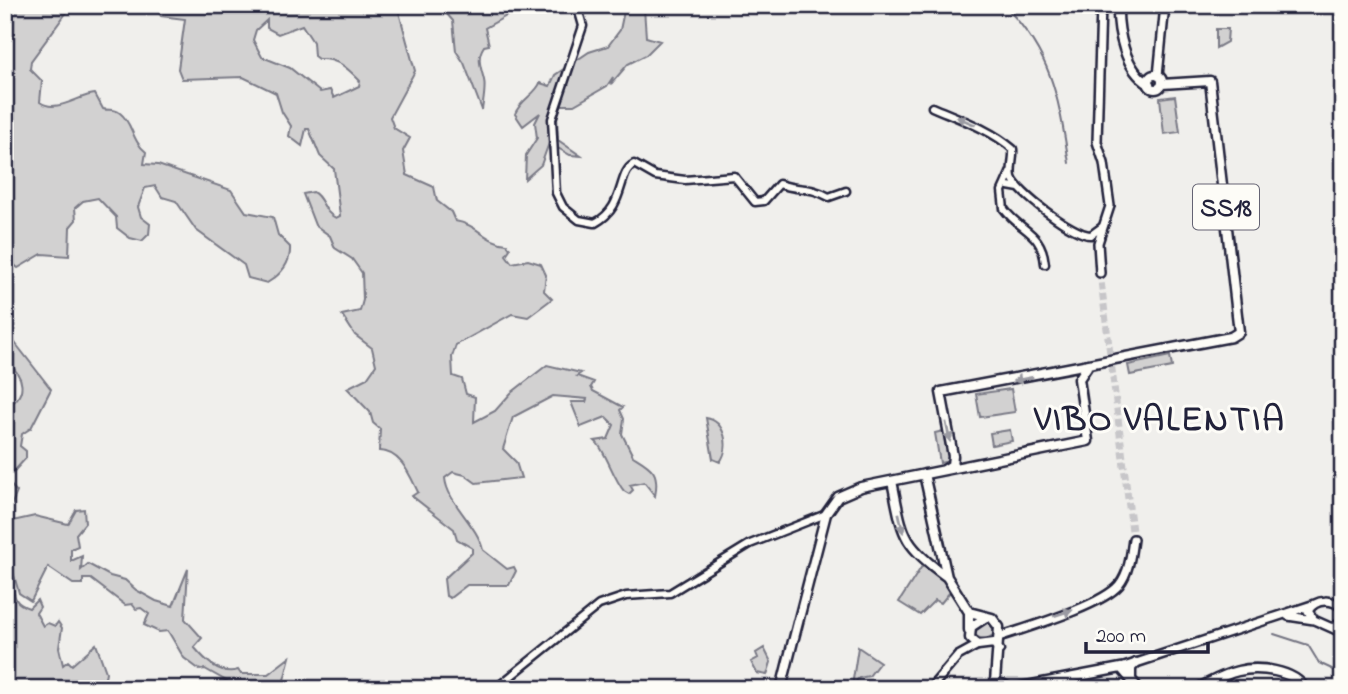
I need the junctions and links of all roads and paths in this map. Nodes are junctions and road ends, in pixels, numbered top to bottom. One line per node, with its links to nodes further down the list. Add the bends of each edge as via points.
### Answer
1 (577, 5): 8 (street, via 583,26 561,86 551,133 556,193 579,220 595,223 614,208 627,169 634,164 654,176 685,180 734,176 755,202 764,201 779,184 814,188 829,197)
2 (1101, 5): 9 (main road, via 1097,142 1110,206)
3 (1118, 5): 5 (main road, via 1121,41 1135,70 1156,89)
4 (1165, 5): 5 (main road)
5 (1160, 80): 14 (main road, SS18, via 1210,81 1239,332)
6 (932, 107): 7 (street, one-way to 6, via 1013,149 986,130)
7 (1011, 181): 10 (street, via 1076,232); 12 (street, via 1002,191 1004,209 1036,237)
8 (846, 191)
9 (1102, 227): 10 (street); 11 (main road)
10 (1091, 235): 11 (street)
11 (1098, 243): 13 (main road)
12 (1045, 264)
13 (1100, 273)
14 (1090, 366): 15 (main road, via 1079,379 1088,442); 15 (main road, SS18, one-way to 15, via 946,390 940,396 953,456 952,465)
15 (944, 470): 16 (main road)
16 (924, 474): 17 (main road); 20 (main road)
17 (892, 481): 18 (main road, via 847,491); 20 (main road, one-way to 20, via 905,539)
18 (826, 514): 38 (street, via 750,544 670,593 626,596 599,605); 39 (main road)
19 (1133, 539): 31 (main road, one-way to 19, via 1111,593 1125,576)
20 (947, 576): 23 (main road)
21 (1312, 605): 22 (main road, via 1332,602); 24 (main road); 26 (main road, via 1308,611)
22 (1343, 610)
23 (969, 611): 25 (main road); 29 (main road)
24 (1277, 616): 26 (main road); 35 (main road)
25 (986, 617): 29 (main road); 31 (main road, via 997,624)
26 (1314, 620): 28 (main road)
27 (1343, 621): 28 (main road)
28 (1332, 628): 30 (main road)
29 (969, 632): 32 (main road); 34 (main road)
30 (1343, 633)
31 (999, 637): 32 (main road); 33 (main road)
32 (982, 644): 33 (main road, via 994,643); 34 (main road)
33 (999, 650): 37 (main road)
34 (958, 656): 40 (main road)
35 (1136, 663): 36 (main road)
36 (1127, 674): 41 (main road, via 1109,672); 42 (main road)
37 (997, 686): 41 (main road)
38 (495, 689)
39 (781, 689)
40 (930, 689)
41 (1011, 689)
42 (1139, 689)
43 (1196, 689): 44 (main road, via 1237,671 1294,677)
44 (1306, 689)

